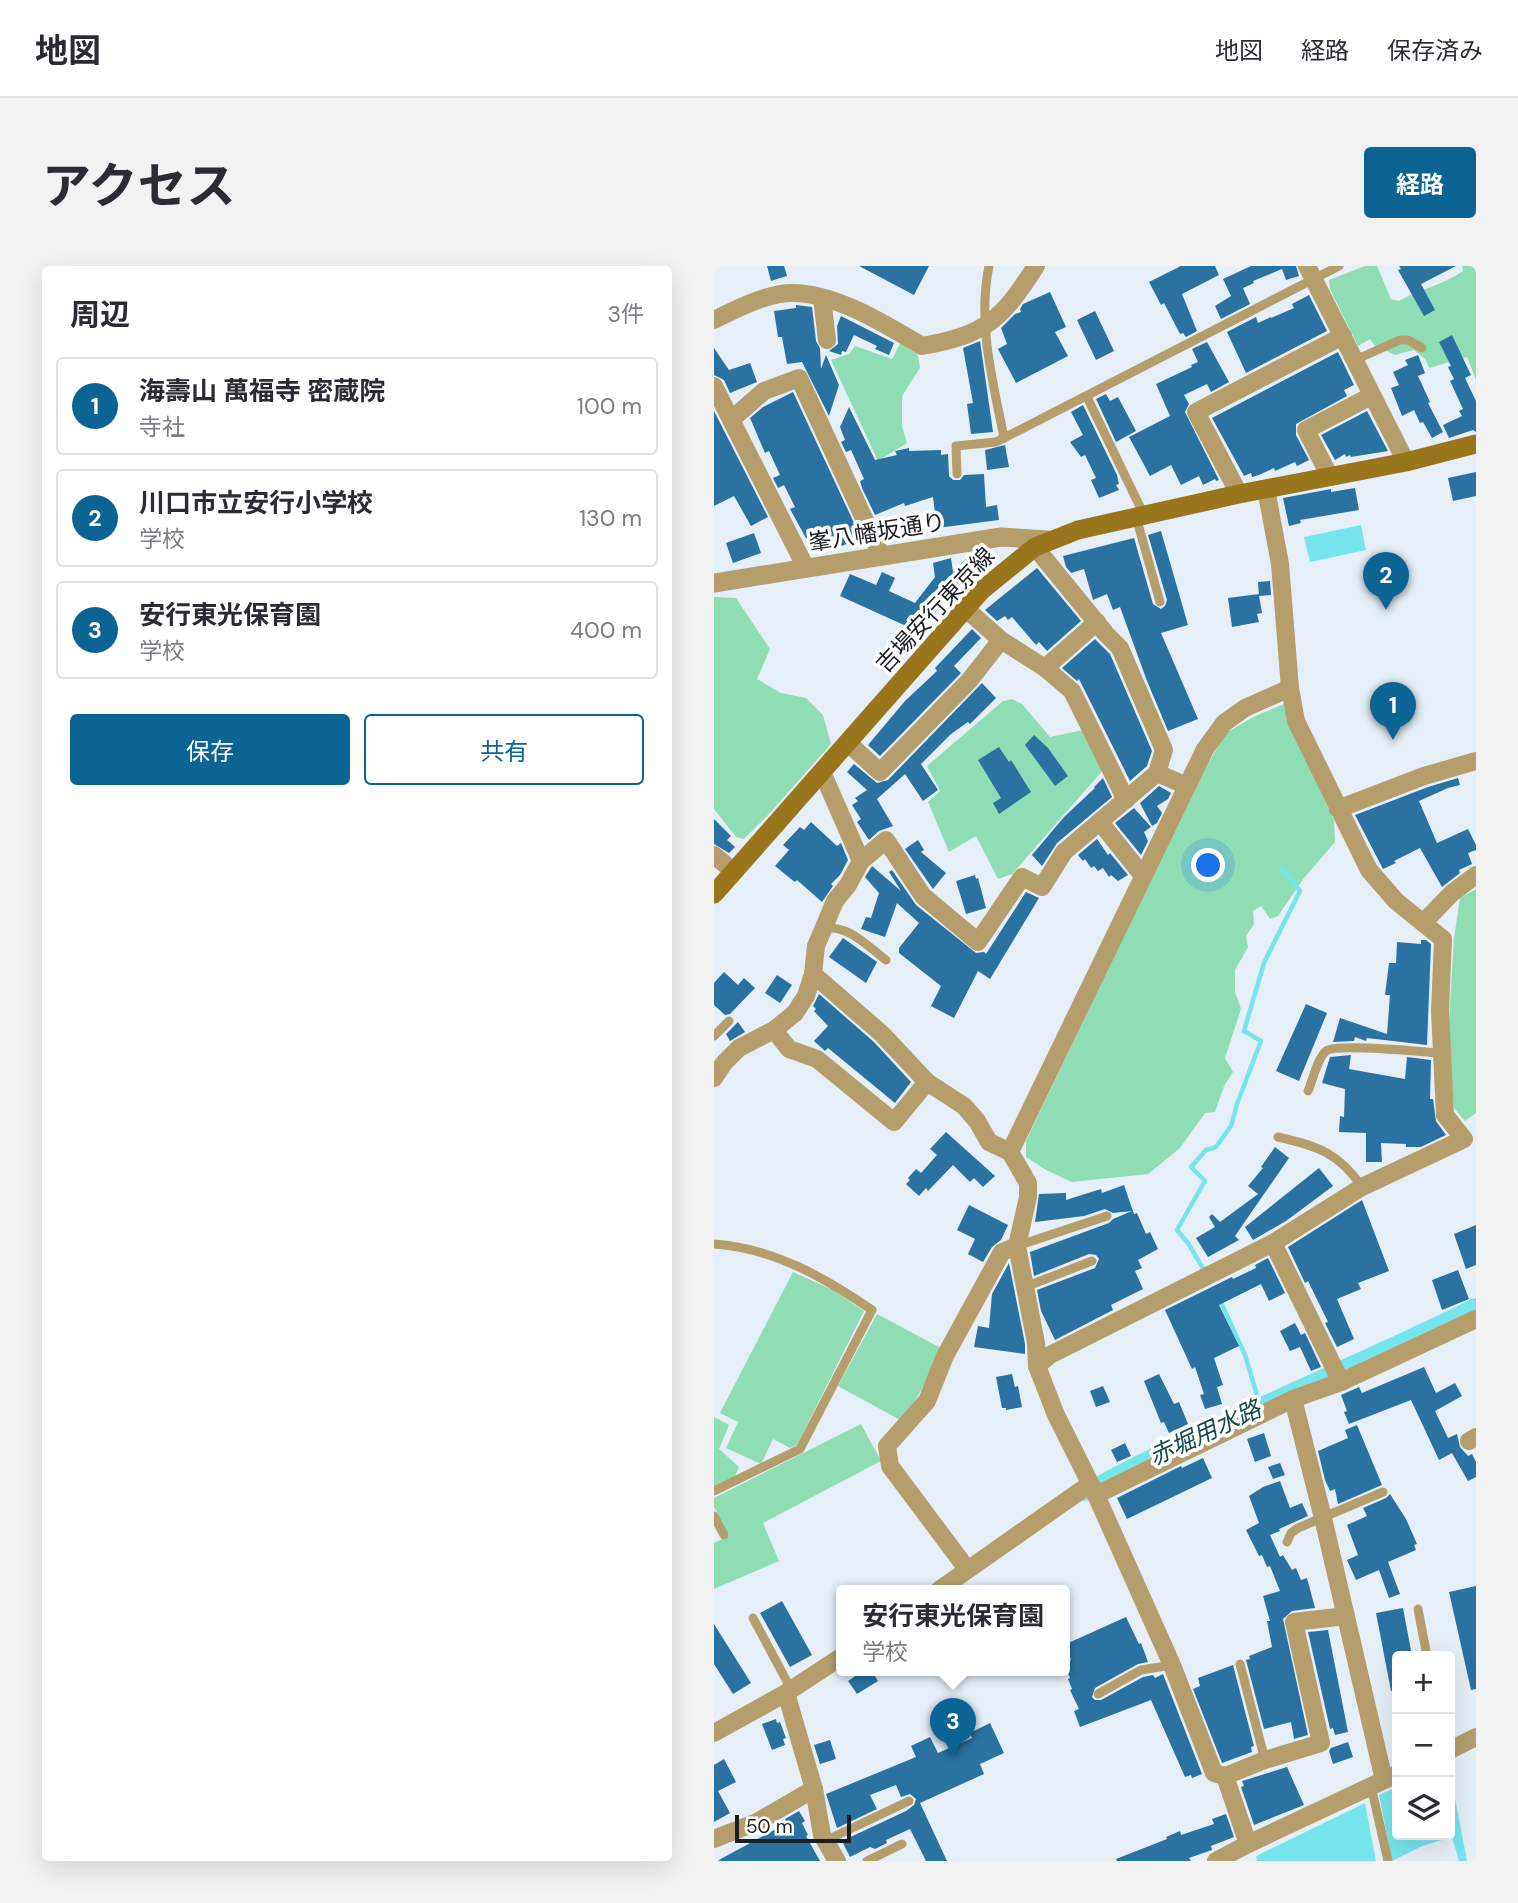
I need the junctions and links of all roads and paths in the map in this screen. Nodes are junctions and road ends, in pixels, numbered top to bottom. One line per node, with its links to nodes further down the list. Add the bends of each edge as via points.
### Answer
1 (989, 266): 7 (lane)
2 (1036, 266): 7 (street, via 1002,314)
3 (1339, 266): 4 (lane)
4 (1310, 272): 8 (street); 14 (lane)
5 (822, 298): 6 (street, via 781,294); 7 (street, via 883,322 922,346); 9 (street)
6 (714, 320)
7 (984, 328): 16 (lane)
8 (1343, 337): 11 (street); 22 (street, via 1196,412)
9 (827, 340)
10 (1422, 348): 11 (lane, via 1400,340)
11 (1355, 360): 13 (street)
12 (714, 386): 15 (street)
13 (1371, 396): 18 (street); 20 (street, via 1306,430)
14 (1087, 397): 16 (lane); 23 (lane)
15 (732, 419): 25 (street, via 764,391 799,378); 26 (street)
16 (1004, 438): 19 (lane, via 957,446)
17 (1476, 444): 18 (main road, 吉場安行東京線)
18 (1406, 462): 20 (main road, 吉場安行東京線)
19 (957, 474)
20 (1330, 477): 21 (main road, 吉場安行東京線)
21 (1266, 489): 22 (main road, 吉場安行東京線); 33 (street, via 1280,564)
22 (1239, 494): 23 (main road, 吉場安行東京線)
23 (1140, 516): 24 (main road, 吉場安行東京線, via 1078,530); 28 (lane)
24 (1042, 544): 25 (street, 峯八幡坂通り, via 1001,537); 29 (main road, 吉場安行東京線, via 997,576); 30 (street)
25 (881, 555): 26 (street, 峯八幡坂通り)
26 (806, 568): 27 (street, 峯八幡坂通り)
27 (714, 583)
28 (1160, 603)
29 (966, 609): 31 (street); 34 (main road, 吉場安行東京線)
30 (1097, 622): 32 (street); 37 (street, via 1120,648 1164,750)
31 (1001, 640): 32 (street); 34 (street, via 969,681 880,772)
32 (1045, 668): 39 (street, via 1072,691)
33 (1290, 688): 38 (street, via 1224,723); 40 (street, via 1296,721)
34 (848, 743): 36 (main road, 吉場安行東京線)
35 (1476, 761): 40 (street)
36 (822, 772): 43 (street); 44 (main road, 吉場安行東京線)
37 (1157, 773): 38 (street); 39 (street)
38 (1187, 786): 46 (street)
39 (1125, 800): 41 (street)
40 (1338, 809): 48 (street, via 1369,870)
41 (1100, 822): 43 (street, via 1065,852 1042,887 1022,877 978,942 923,896 886,840); 46 (street)
42 (714, 855): 44 (street)
43 (861, 861): 49 (street)
44 (734, 872): 47 (main road, 吉場安行東京線)
45 (1476, 874): 48 (street)
46 (1143, 877): 61 (street)
47 (714, 894)
48 (1423, 923): 55 (street, via 1443,939)
49 (822, 929): 50 (lane, via 846,930); 51 (street)
50 (886, 960)
51 (813, 974): 53 (street, via 795,1013); 57 (street, via 882,1034)
52 (729, 1021): 54 (lane)
53 (774, 1030): 56 (street); 57 (street, via 789,1049 817,1059 894,1122)
54 (714, 1036)
55 (1441, 1053): 58 (lane, via 1329,1049); 60 (street, via 1445,1115)
56 (717, 1065)
57 (927, 1082): 61 (street, via 964,1106 989,1142)
58 (1308, 1091)
59 (1278, 1137): 62 (lane, via 1312,1145 1336,1157)
60 (1470, 1137): 62 (street)
61 (1010, 1152): 66 (street, via 1028,1183)
62 (1362, 1187): 64 (street)
63 (1107, 1216): 66 (lane)
64 (1273, 1243): 70 (street, via 1049,1355); 71 (street)
65 (714, 1244): 74 (lane, via 775,1256 838,1287 872,1310 800,1448)
66 (1017, 1246): 68 (street); 80 (street, via 1002,1252 945,1356 927,1401 887,1446 890,1466)
67 (1092, 1261): 68 (lane)
68 (1025, 1287): 70 (street)
69 (1476, 1319): 71 (street)
70 (1037, 1366): 73 (street)
71 (1341, 1382): 72 (street)
72 (1293, 1399): 73 (street); 77 (street)
73 (1093, 1490): 80 (street); 88 (street)
74 (714, 1491)
75 (1383, 1492): 77 (lane)
76 (714, 1516): 78 (lane)
77 (1324, 1518): 79 (lane, via 1298,1528); 83 (street)
78 (723, 1535)
79 (1287, 1542)
80 (967, 1569): 81 (street)
81 (946, 1585)
82 (1418, 1609): 85 (lane)
83 (1346, 1616): 94 (street, via 1294,1622 1321,1743); 96 (street)
84 (753, 1618): 89 (lane)
85 (1426, 1651)
86 (836, 1660): 89 (street)
87 (1240, 1664): 94 (lane)
88 (1172, 1665): 90 (lane, via 1141,1670); 95 (street, via 1214,1773)
89 (788, 1691): 91 (street); 97 (street)
90 (1098, 1694)
91 (714, 1733)
92 (1476, 1737): 93 (street)
93 (1455, 1748)
94 (1265, 1760): 95 (street)
95 (1225, 1776): 102 (street)
96 (1384, 1780): 102 (street); 106 (lane)
97 (814, 1789): 99 (street, via 757,1822); 100 (street)
98 (909, 1801): 100 (lane)
99 (714, 1839)
100 (824, 1842): 103 (street)
101 (902, 1844): 104 (lane)
102 (1248, 1844): 105 (street)
103 (837, 1861)
104 (867, 1861)
105 (1217, 1861)
106 (1388, 1861)

